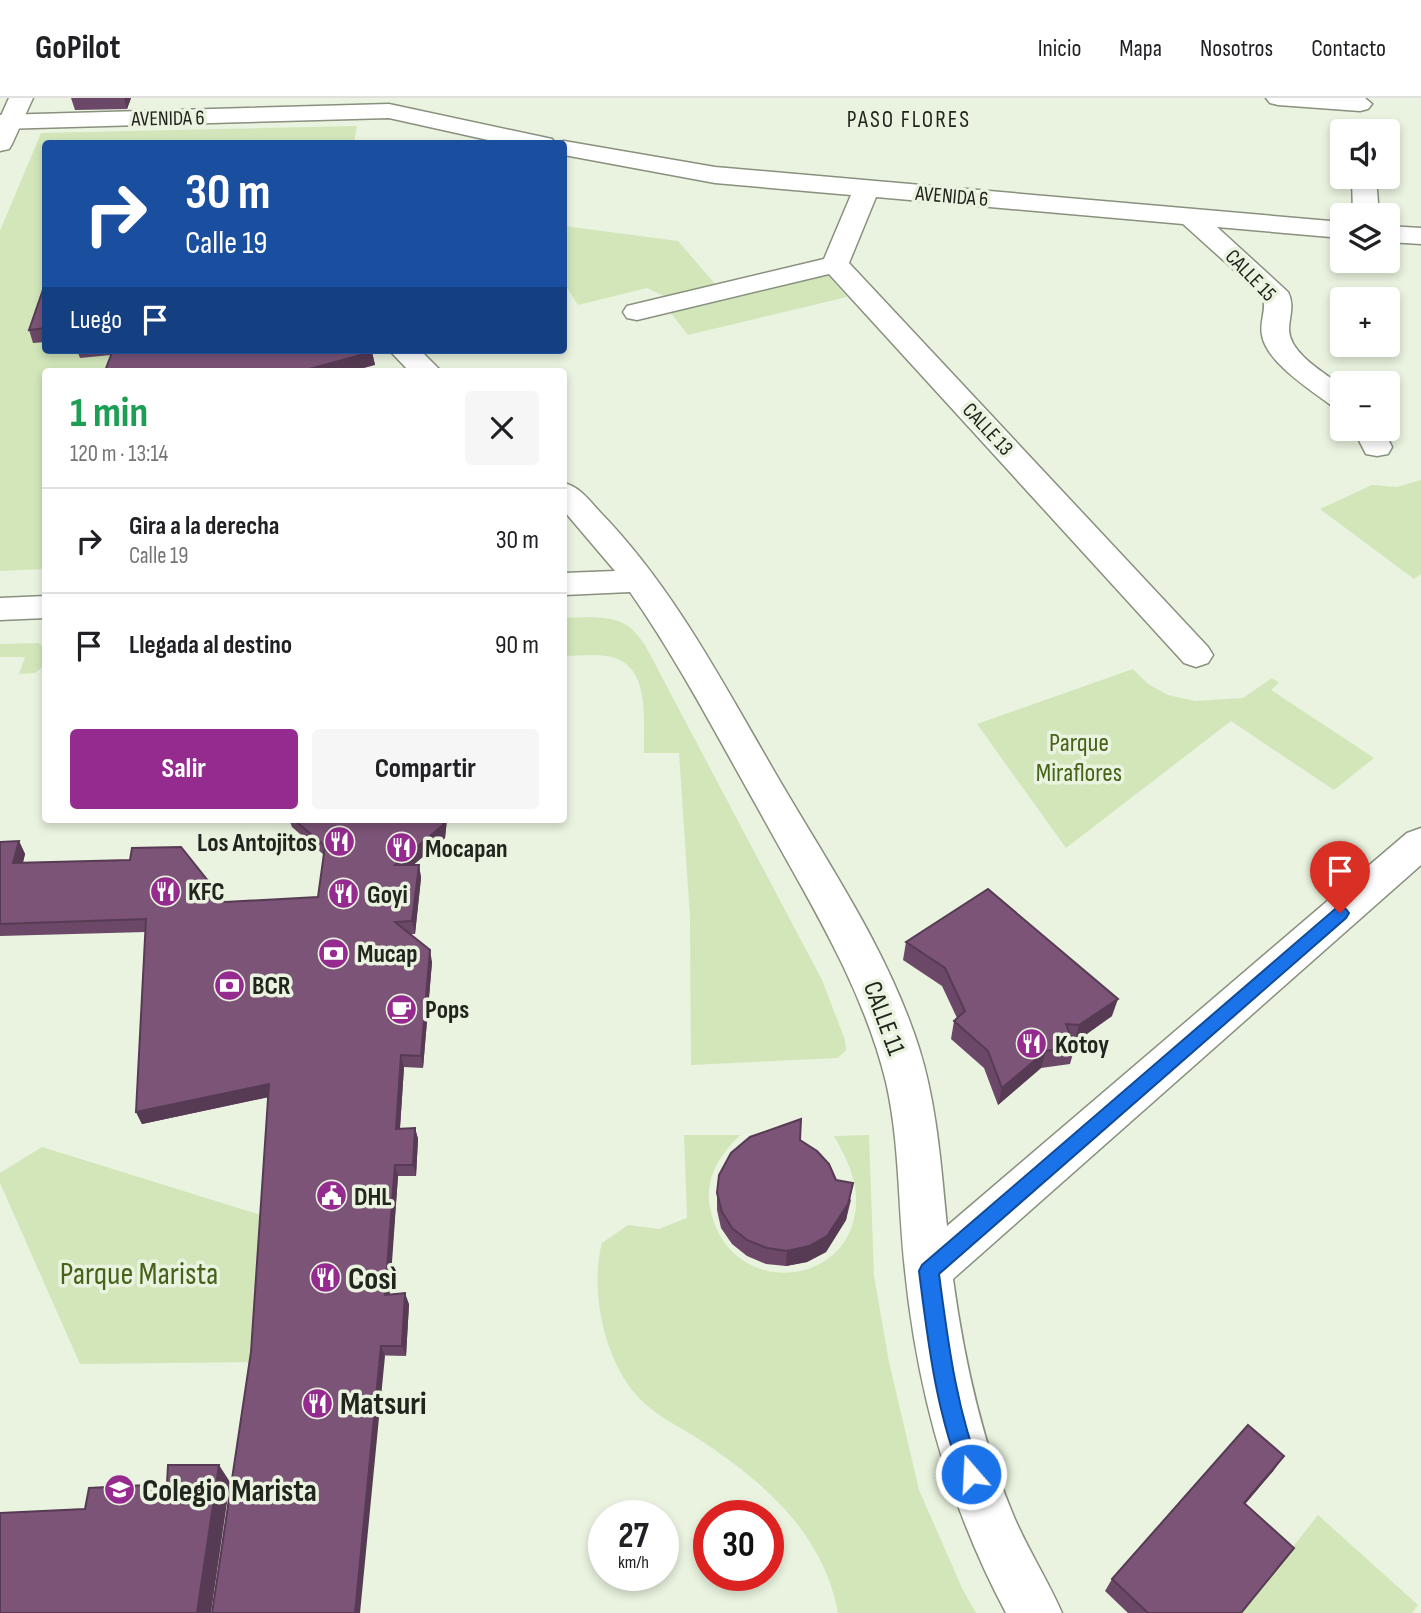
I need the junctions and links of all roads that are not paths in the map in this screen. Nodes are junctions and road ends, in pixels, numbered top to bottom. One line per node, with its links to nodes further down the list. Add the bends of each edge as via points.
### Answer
1 (21, 98): 6 (street)
2 (1278, 98): 3 (street)
3 (1360, 101): 5 (street)
4 (389, 113): 6 (street, AVENIDA 6); 7 (street, AVENIDA 6)
5 (1361, 119)
6 (5, 122): 8 (street)
7 (522, 140)
8 (0, 144)
9 (567, 149): 10 (street, AVENIDA 6, via 695,172)
10 (866, 188): 11 (street, AVENIDA 6); 15 (street)
11 (1192, 218): 12 (street, AVENIDA 6); 19 (street, CALLE 15, via 1274,292 1280,306 1277,341)
12 (1330, 229)
13 (1400, 235): 14 (street)
14 (1421, 236)
15 (835, 264): 16 (street); 25 (street, CALLE 13)
16 (637, 312)
17 (407, 354): 18 (street)
18 (423, 368)
19 (1330, 390)
20 (567, 496): 21 (street, CALLE 11, via 599,526)
21 (640, 581): 22 (street); 27 (street, CALLE 11, via 665,615 834,909 884,1006 908,1087)
22 (567, 584)
23 (42, 607): 24 (street)
24 (0, 609)
25 (1196, 655)
26 (1421, 843): 27 (street)
27 (928, 1271): 28 (street, CALLE 11, via 942,1369 964,1454 1019,1586)
28 (1035, 1613)

